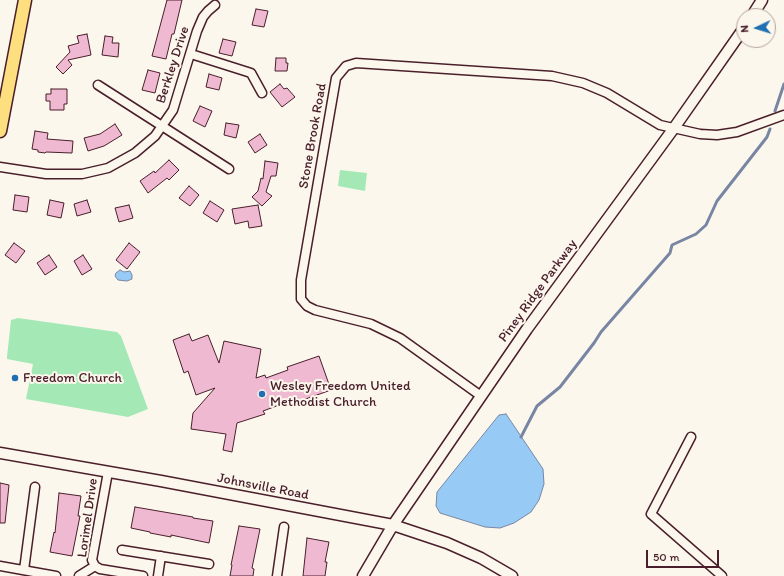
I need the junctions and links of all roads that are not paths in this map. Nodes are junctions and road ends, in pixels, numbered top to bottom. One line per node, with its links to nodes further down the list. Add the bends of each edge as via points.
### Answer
1 (25, 0): 10 (main road)
2 (215, 5): 4 (street, Berkley Drive, via 203,17)
3 (736, 39): 9 (street, Piney Ridge Parkway)
4 (191, 54): 6 (street, via 251,73); 8 (street, Berkley Drive, via 173,110)
5 (98, 85): 8 (street)
6 (262, 93)
7 (784, 115): 9 (street, Stone Brook Road, via 737,132 700,134)
8 (162, 126): 11 (street, Berkley Drive, via 155,136 135,153 108,168 94,172 46,174); 12 (street)
9 (674, 128): 13 (street, Piney Ridge Parkway); 13 (street, Stone Brook Road, via 660,125 607,92 552,76 356,63 346,66 336,78 301,280 302,299 307,306 315,310 371,324 400,338)
10 (0, 131)
11 (0, 167)
12 (229, 169)
13 (481, 396): 18 (street, Piney Ridge Parkway)
14 (691, 437): 33 (street, via 651,514)
15 (0, 453): 16 (street, Johnsville Road)
16 (108, 472): 18 (street, Johnsville Road); 24 (street, Lorimel Drive, via 92,560)
17 (35, 487): 25 (street)
18 (392, 526): 31 (street, Piney Ridge Parkway); 32 (street, Johnsville Road, via 447,543 481,558)
19 (284, 527): 30 (street)
20 (122, 550): 21 (street)
21 (161, 556): 22 (street); 29 (street)
22 (209, 564)
23 (0, 566): 25 (street)
24 (95, 566): 27 (street); 28 (street, Lorimel Drive)
25 (24, 570): 26 (street)
26 (56, 576)
27 (79, 576)
28 (143, 576)
29 (158, 576)
30 (277, 576)
31 (363, 576)
32 (512, 576)
33 (722, 576)

